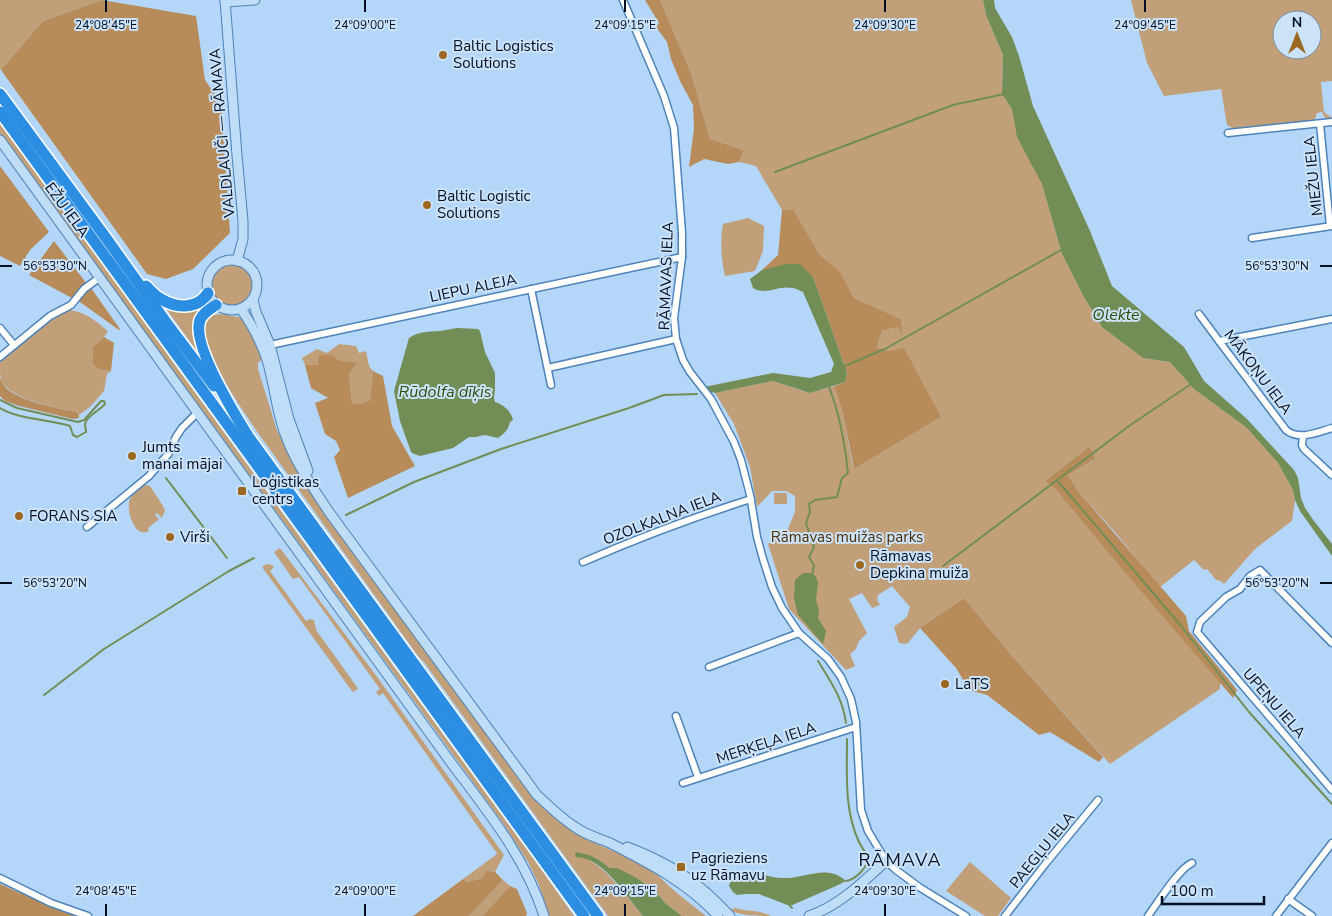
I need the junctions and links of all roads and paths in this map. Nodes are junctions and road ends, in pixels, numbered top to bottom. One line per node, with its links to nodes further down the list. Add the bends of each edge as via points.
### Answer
1 (256, 0): 3 (main road)
2 (623, 0): 12 (street, RĀMAVAS IELA, via 664,96 674,128)
3 (225, 1): 13 (main road, VALDLAUČI — RĀMAVA, via 243,221 243,239)
4 (0, 94): 14 (highway)
5 (0, 112): 58 (highway)
6 (1332, 122): 7 (street)
7 (1320, 124): 8 (street); 10 (street, MIEŽU IELA)
8 (1228, 133)
9 (0, 140): 15 (main road, EŽU IELA)
10 (1331, 226): 11 (street)
11 (1252, 238)
12 (682, 257): 16 (street, LIEPU ALEJA); 24 (street, RĀMAVAS IELA, via 674,318)
13 (237, 261): 17 (main road, via 222,262 212,270); 18 (main road, via 255,274 257,289)
14 (127, 267): 17 (highway, via 155,295 174,305 190,305); 32 (highway)
15 (99, 278): 26 (street, via 71,305 50,316); 31 (main road, EŽU IELA)
16 (531, 289): 27 (street, LIEPU ALEJA); 29 (street)
17 (208, 293): 19 (main road)
18 (253, 300): 20 (main road); 27 (main road)
19 (216, 305): 20 (main road, via 229,310); 32 (highway, via 200,320 200,337 212,372)
20 (241, 309): 36 (main road, via 262,347 288,440)
21 (1199, 314): 25 (street, MĀKOŅU IELA)
22 (1332, 319): 25 (street)
23 (0, 328): 26 (street)
24 (676, 339): 29 (street); 37 (street, RĀMAVAS IELA, via 683,360 711,399 734,442)
25 (1219, 341): 34 (street, MĀKOŅU IELA, via 1286,430)
26 (14, 345): 28 (street)
27 (270, 345): 36 (main road, via 284,403)
28 (0, 357)
29 (548, 368): 30 (street)
30 (551, 385)
31 (197, 413): 38 (street, via 182,428 169,453 150,476); 57 (main road, EŽU IELA, via 497,824 531,881)
32 (234, 413): 59 (highway)
33 (1332, 428): 34 (street)
34 (1303, 436): 35 (street, via 1304,449)
35 (1332, 475)
36 (312, 486): 49 (main road, via 537,795 574,827)
37 (751, 499): 39 (street, OZOLKALNA IELA); 40 (street, RĀMAVAS IELA, via 757,536 772,587)
38 (87, 527)
39 (583, 562)
40 (799, 633): 42 (street); 44 (street, RĀMAVAS IELA, via 828,659 841,677 851,699)
41 (1332, 643): 47 (street, UPEŅU IELA, via 1260,570 1200,622 1197,632)
42 (709, 668)
43 (676, 716): 45 (street)
44 (856, 727): 45 (street, MERĶEĻA IELA); 51 (street, RĀMAVAS IELA, via 861,810 868,831)
45 (698, 777): 46 (street, MERĶEĻA IELA)
46 (683, 783)
47 (1332, 790)
48 (1098, 800): 63 (street, PAEGĻU IELA)
49 (607, 842): 60 (main road, via 663,871); 61 (main road, via 648,855 674,869 702,889)
50 (1332, 843): 54 (street)
51 (886, 861): 55 (main road, via 846,896); 62 (street, RĀMAVAS IELA, via 919,887)
52 (1192, 862): 64 (street, via 1180,872)
53 (0, 878): 56 (street, via 51,903)
54 (1288, 899): 65 (street); 66 (street)
55 (813, 915)
56 (88, 916)
57 (544, 916)
58 (584, 916)
59 (598, 916)
60 (718, 916)
61 (730, 916)
62 (966, 916)
63 (1005, 916)
64 (1148, 916)
65 (1276, 916)
66 (1312, 916)

